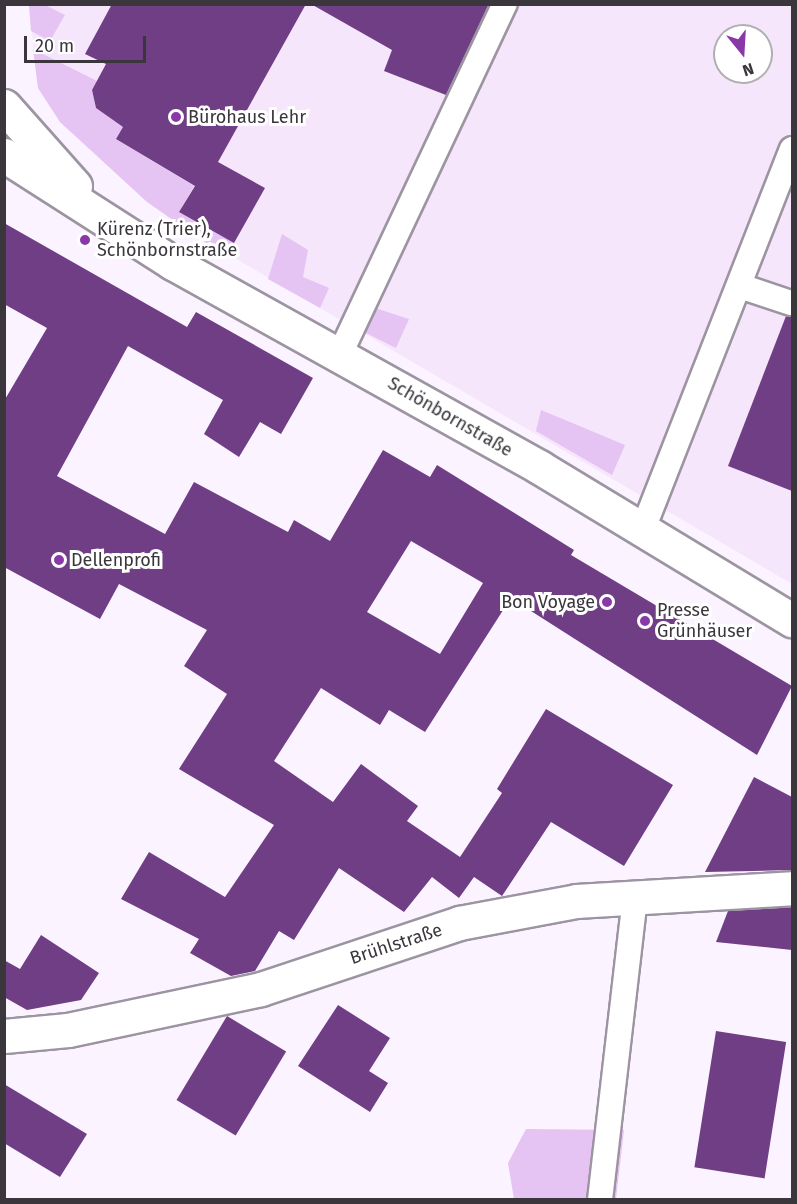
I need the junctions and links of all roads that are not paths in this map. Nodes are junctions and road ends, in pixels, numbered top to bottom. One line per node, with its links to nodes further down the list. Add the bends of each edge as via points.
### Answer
1 (505, 4): 8 (lane)
2 (4, 106): 5 (street, Schönbornstraße)
3 (792, 148): 6 (lane)
4 (4, 155): 5 (street, Schönbornstraße)
5 (104, 219): 8 (street, Schönbornstraße)
6 (740, 286): 7 (lane); 9 (lane)
7 (790, 303)
8 (339, 354): 9 (street, Schönbornstraße)
9 (643, 529): 10 (street, Schönbornstraße)
10 (792, 620)
11 (792, 888): 12 (street, Brühlstraße)
12 (635, 897): 13 (street, Brühlstraße, via 576,901 459,923 261,989 68,1030); 14 (lane)
13 (4, 1036)
14 (600, 1200)

